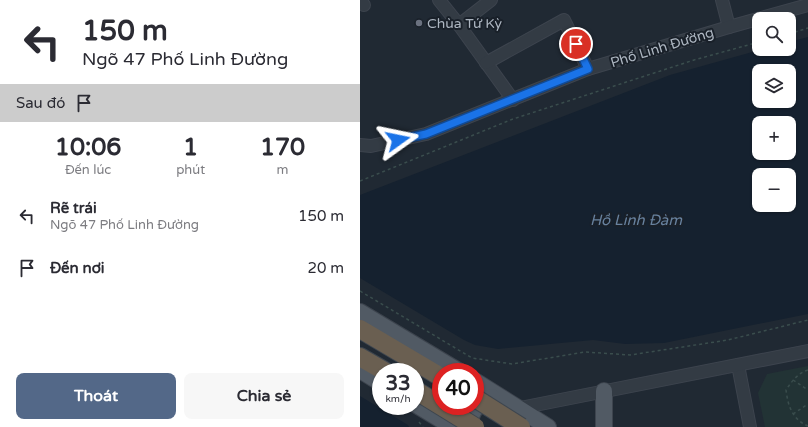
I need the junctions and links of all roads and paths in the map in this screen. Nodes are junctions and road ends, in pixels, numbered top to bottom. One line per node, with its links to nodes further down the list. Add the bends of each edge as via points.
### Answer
1 (439, 0): 6 (street)
2 (491, 0): 6 (street)
3 (722, 0): 7 (street)
4 (808, 5): 5 (street, Phố Linh Đường)
5 (785, 6): 7 (street, Phố Linh Đường)
6 (459, 25): 11 (street)
7 (729, 27): 12 (street, Phố Linh Đường)
8 (808, 28): 9 (path)
9 (796, 32)
10 (752, 44): 15 (path, via 687,62 513,119)
11 (486, 63): 12 (street, via 564,20); 13 (street)
12 (588, 69): 13 (street, Phố Linh Đường)
13 (513, 100): 14 (street, Phố Linh Đường, via 426,134 371,146)
14 (360, 145)
15 (360, 181)
16 (360, 291): 18 (path, via 472,358 512,364 585,352 630,355 728,340)
17 (360, 312): 22 (main road)
18 (808, 320)
19 (360, 329): 27 (highway)
20 (808, 351): 24 (street)
21 (360, 357): 23 (highway)
22 (445, 363)
23 (372, 364)
24 (738, 365): 32 (street); 47 (street)
25 (360, 370): 28 (main road)
26 (808, 370): 29 (path)
27 (432, 372)
28 (372, 377)
29 (793, 380): 31 (path); 39 (path, via 786,390 788,405)
30 (484, 386): 34 (main road)
31 (808, 390)
32 (604, 391): 37 (street); 46 (main road)
33 (424, 396): 43 (highway, bridge)
34 (502, 397): 37 (main road); 42 (main road, via 487,398 479,404 471,416)
35 (484, 404): 44 (highway, bridge)
36 (808, 404): 39 (path)
37 (520, 408): 45 (main road)
38 (424, 411): 40 (main road)
39 (793, 414): 41 (path)
40 (444, 425)
41 (808, 426)
42 (469, 427)
43 (475, 427)
44 (521, 427)
45 (548, 427)
46 (604, 427)
47 (750, 427)

